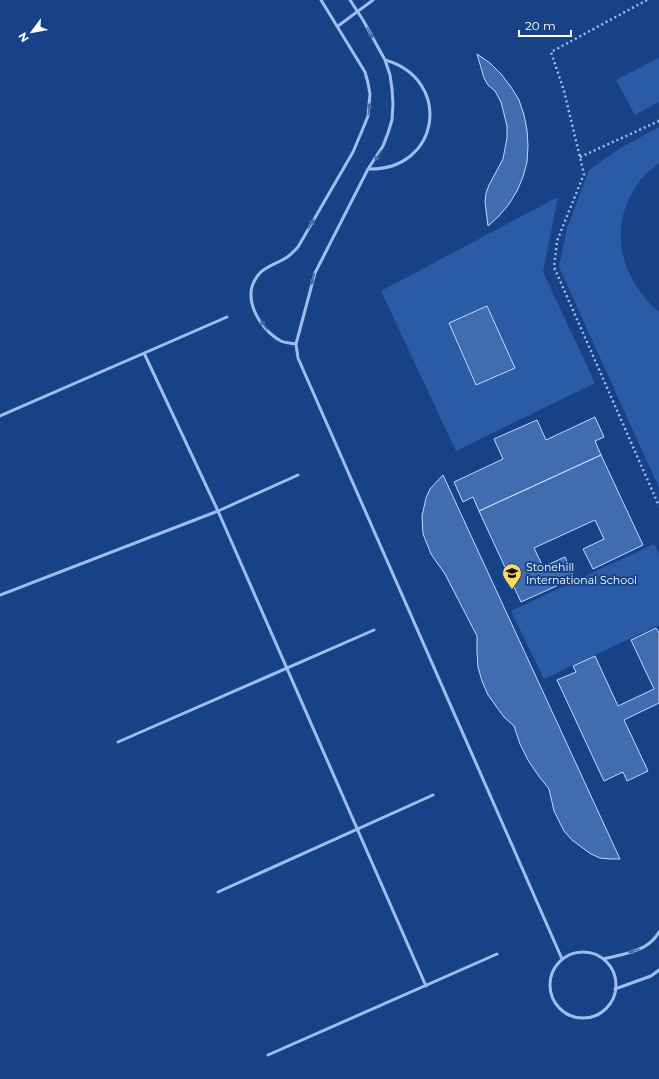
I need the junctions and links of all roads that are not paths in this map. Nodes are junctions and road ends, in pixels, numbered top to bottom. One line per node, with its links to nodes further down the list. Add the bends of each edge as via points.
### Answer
1 (321, 0): 5 (lane)
2 (350, 0): 4 (lane)
3 (373, 0): 4 (lane)
4 (358, 12): 5 (lane); 6 (lane, one-way to 6)
5 (338, 26): 9 (lane, one-way to 5, via 282,341 267,330 257,316 251,299 252,288 260,274 285,259 298,247 353,152 368,116 370,94 365,72)
6 (385, 60): 7 (lane, one-way to 7, via 392,89 392,120 383,146); 7 (lane, via 405,68 420,84 429,104 429,126 420,147 412,156 392,167)
7 (368, 169): 9 (lane, one-way to 9, via 315,273)
8 (227, 317): 10 (lane)
9 (296, 344): 23 (lane, via 298,358)
10 (144, 353): 11 (lane); 13 (lane)
11 (0, 416)
12 (298, 475): 13 (lane)
13 (218, 511): 14 (lane); 16 (lane)
14 (0, 595)
15 (374, 630): 16 (lane)
16 (287, 668): 17 (lane); 19 (lane)
17 (118, 742)
18 (433, 795): 19 (lane)
19 (357, 829): 20 (lane); 26 (lane)
20 (218, 892)
21 (659, 932): 24 (lane, one-way to 24, via 650,943 640,949)
22 (497, 954): 26 (lane)
23 (562, 959): 24 (lane, via 582,952); 27 (lane, via 550,976 550,987 557,1007 566,1013 575,1018 597,1015 612,1000)
24 (603, 959): 27 (lane, via 611,967)
25 (659, 970): 27 (lane, via 651,976)
26 (426, 986): 28 (lane)
27 (616, 989)
28 (268, 1055)

